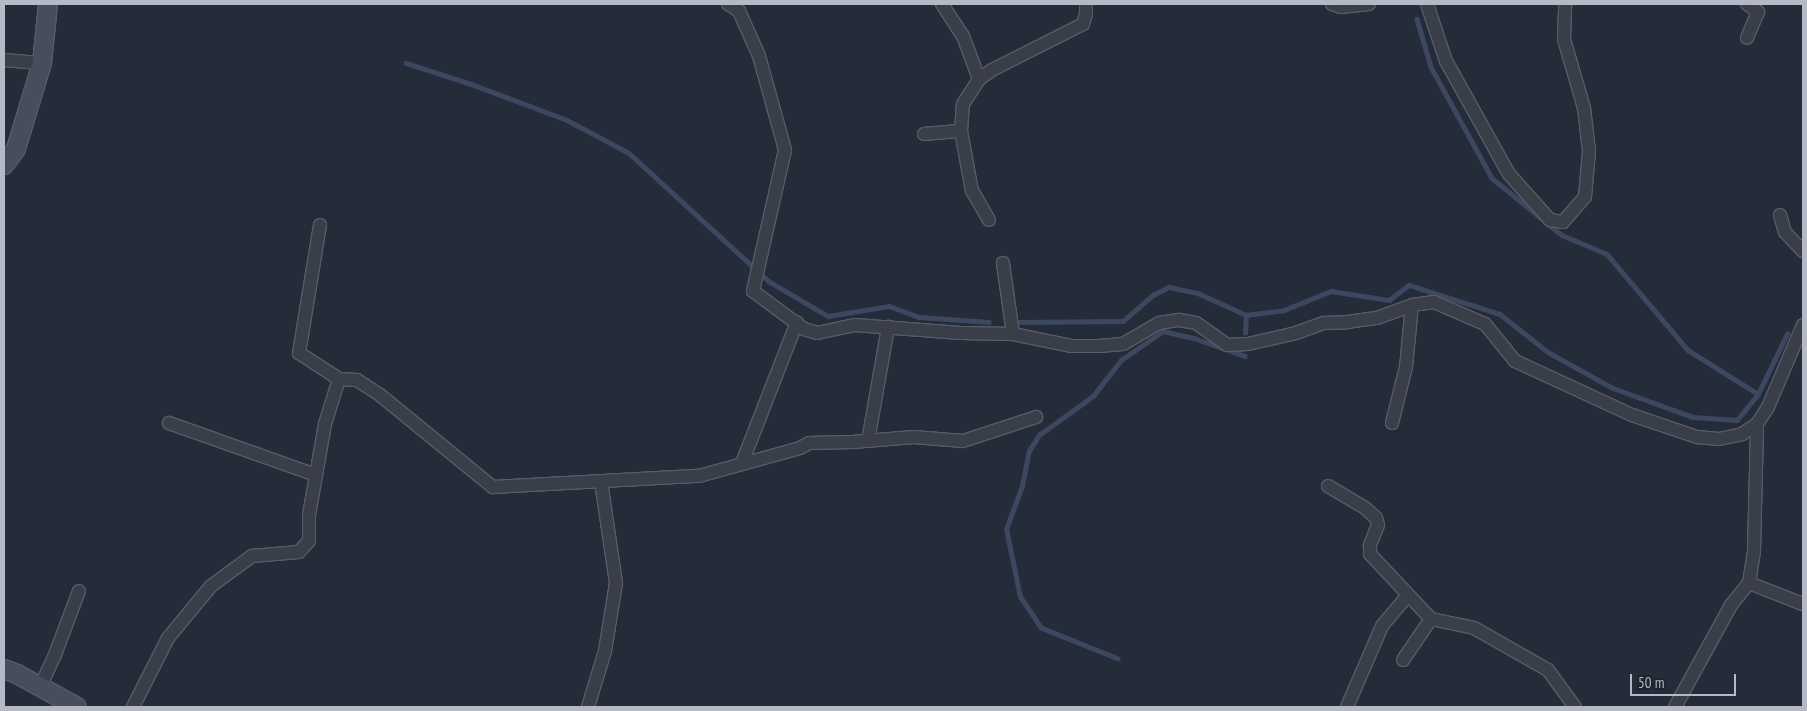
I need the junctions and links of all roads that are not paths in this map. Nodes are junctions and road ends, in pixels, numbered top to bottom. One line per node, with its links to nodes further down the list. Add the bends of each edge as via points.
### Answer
1 (48, 4): 12 (main road)
2 (728, 4): 23 (street, via 739,11 759,56 785,150 753,291)
3 (942, 4): 13 (street, via 963,36)
4 (1086, 4): 13 (street, via 1083,24)
5 (1332, 4): 6 (street)
6 (1369, 4)
7 (1427, 4): 8 (street, via 1446,61 1509,174 1550,220 1563,222 1585,197 1589,151 1584,108 1564,39)
8 (1565, 4)
9 (1747, 4): 10 (street, via 1758,12)
10 (1747, 38)
11 (4, 60): 12 (street)
12 (42, 63): 16 (main road, via 16,149)
13 (979, 79): 14 (street, via 963,104)
14 (960, 131): 15 (street); 18 (street, via 972,191)
15 (924, 134)
16 (4, 165)
17 (1780, 215): 20 (street, via 1784,232)
18 (989, 220)
19 (320, 225): 27 (street, via 299,353)
20 (1803, 251)
21 (1003, 263): 26 (street)
22 (1412, 305): 26 (street, via 1377,318 1324,323 1248,344 1227,345 1196,323 1179,320 1159,323 1123,344 1071,346); 30 (street, via 1406,367); 31 (street, via 1434,302 1485,324 1515,361 1642,419 1697,437 1720,439 1742,434)
23 (797, 322): 24 (street, via 804,329 817,333 855,325); 33 (street)
24 (888, 327): 26 (street); 32 (street)
25 (1802, 329): 31 (street, via 1768,407)
26 (1013, 334)
27 (339, 379): 34 (street, via 325,424); 35 (street, via 357,380 380,395 493,487)
28 (1036, 417): 32 (street, via 963,441 914,437)
29 (169, 423): 34 (street)
30 (1392, 423)
31 (1757, 424): 37 (street, via 1754,551)
32 (868, 441): 33 (street, via 809,443)
33 (742, 463): 35 (street, via 699,476)
34 (316, 475): 46 (street, via 309,514 309,541 299,552 252,556 211,586 168,638)
35 (601, 481): 47 (street, via 616,583 605,651)
36 (1328, 486): 39 (street, via 1376,518 1378,525 1370,554)
37 (1749, 583): 40 (street); 50 (street, via 1731,605)
38 (79, 591): 44 (street)
39 (1408, 595): 41 (street); 48 (street, via 1382,626)
40 (1803, 604)
41 (1431, 619): 42 (street); 49 (street, via 1474,628 1548,670)
42 (1403, 660)
43 (4, 669): 44 (main road)
44 (40, 687): 45 (main road)
45 (77, 707)
46 (133, 707)
47 (588, 707)
48 (1347, 707)
49 (1575, 707)
50 (1675, 707)

